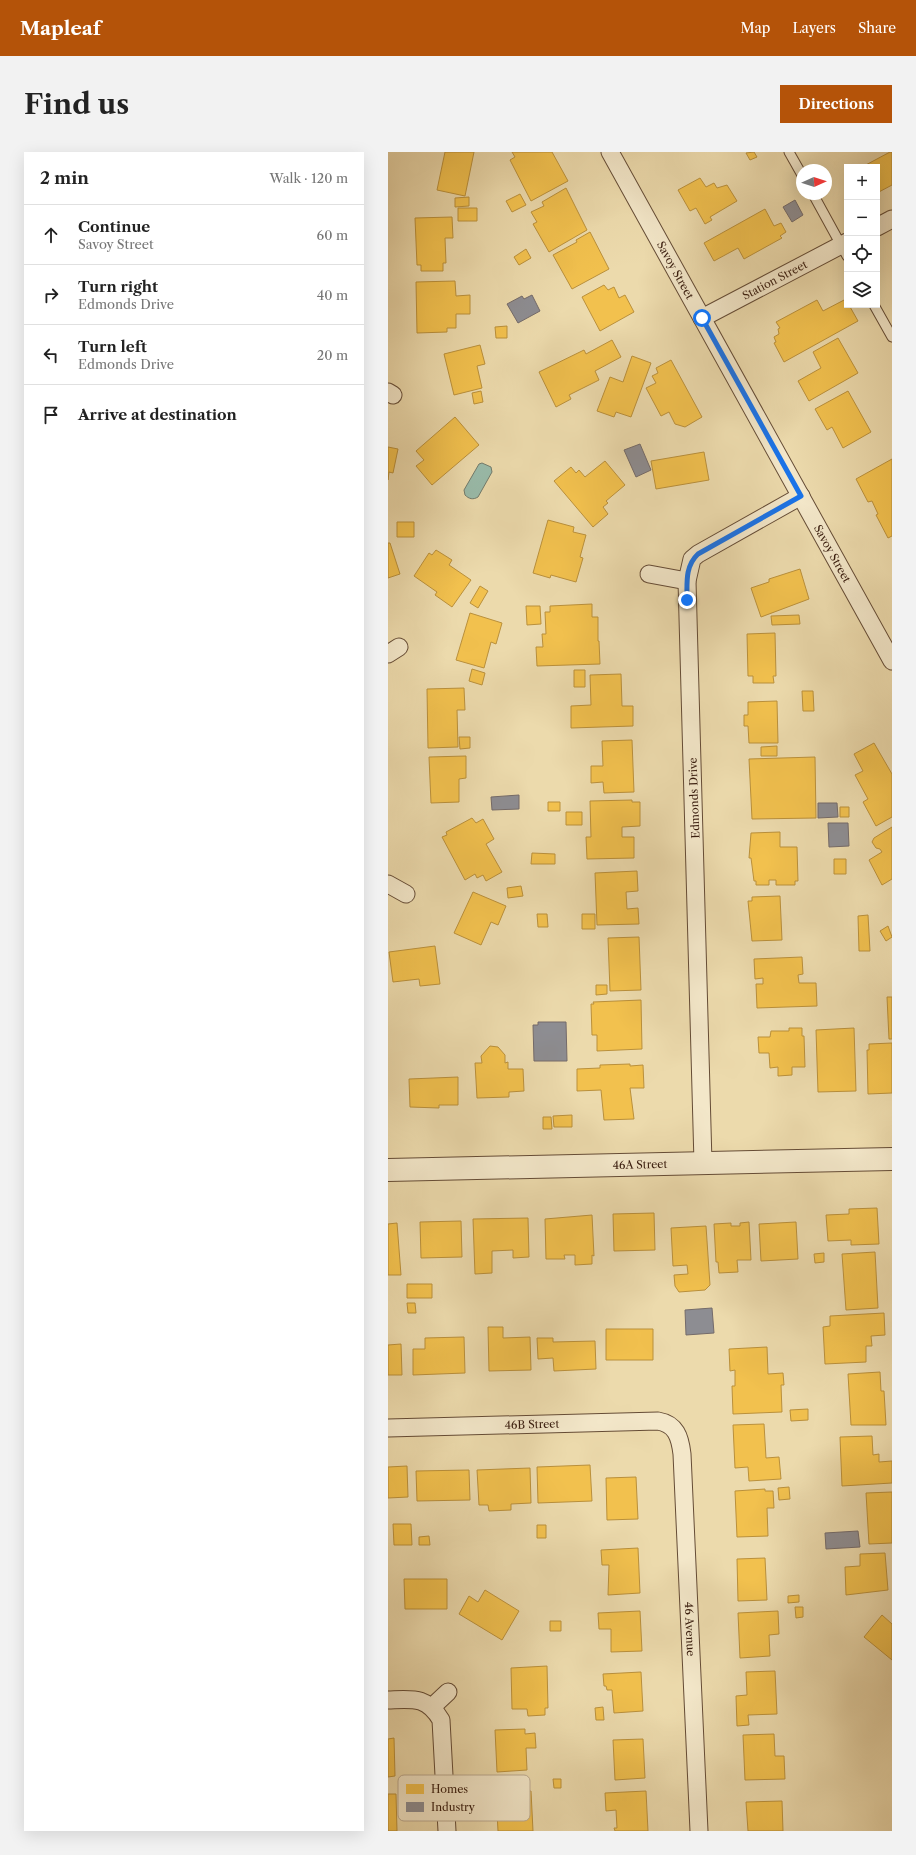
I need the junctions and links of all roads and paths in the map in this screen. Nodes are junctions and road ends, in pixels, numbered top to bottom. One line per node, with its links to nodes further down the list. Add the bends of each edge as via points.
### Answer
1 (610, 152): 10 (street, Savoy Street)
2 (789, 152): 3 (lane)
3 (796, 164)
4 (817, 200): 7 (lane)
5 (892, 219): 6 (street)
6 (880, 225)
7 (844, 245)
8 (844, 247): 10 (street, Station Street)
9 (876, 308): 11 (lane)
10 (702, 318): 12 (street, Savoy Street)
11 (892, 336)
12 (801, 496): 14 (street, Edmonds Drive, via 698,554 692,559); 15 (street, Savoy Street)
13 (649, 574): 14 (street)
14 (687, 580): 19 (street, Edmonds Drive)
15 (892, 661)
16 (388, 884): 17 (street)
17 (406, 894)
18 (892, 1158): 19 (street, 46A Street)
19 (703, 1163): 20 (street, 46A Street)
20 (388, 1170)
21 (388, 1428): 22 (street, 46B Street, via 658,1421)
22 (674, 1428): 29 (street, 46 Avenue, via 680,1439 682,1454)
23 (448, 1692): 25 (street)
24 (388, 1700): 25 (street, via 421,1700)
25 (432, 1707): 26 (street, via 443,1728)
26 (445, 1775)
27 (447, 1821): 28 (street)
28 (447, 1831)
29 (699, 1831)

